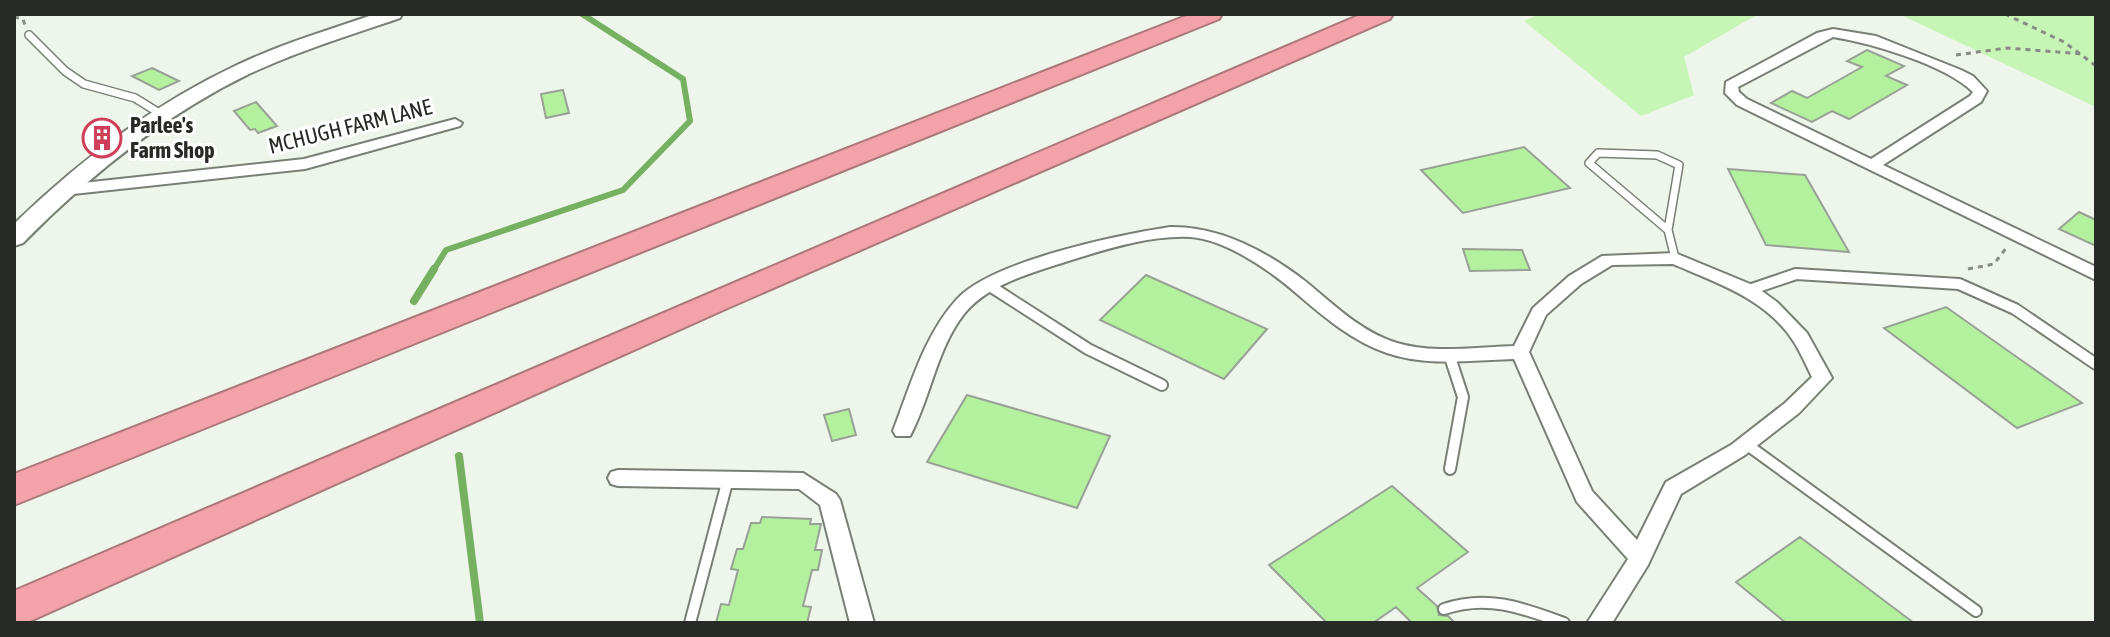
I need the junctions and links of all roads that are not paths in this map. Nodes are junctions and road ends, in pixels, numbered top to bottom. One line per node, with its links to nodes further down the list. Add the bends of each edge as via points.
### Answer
1 (393, 14): 5 (street, via 245,69)
2 (1211, 14): 24 (highway)
3 (1382, 14): 27 (highway)
4 (29, 35): 5 (lane, via 84,84 135,98)
5 (164, 116): 8 (street)
6 (455, 123): 8 (street, MCHUGH FARM LANE, via 292,166)
7 (1872, 165): 7 (street, via 1980,91 1968,79 1871,39 1833,33 1731,85 1742,102); 12 (street)
8 (64, 190): 10 (street)
9 (1668, 230): 9 (lane, via 1679,165 1657,155 1598,153 1589,163); 11 (lane)
10 (14, 238)
11 (1675, 258): 14 (street); 15 (street, via 1608,260 1575,280 1539,312)
12 (2096, 274)
13 (990, 286): 16 (street, via 1101,246 1152,233 1191,232 1251,253 1376,342 1420,355); 18 (lane, via 1088,349); 19 (street, via 966,300 940,339)
14 (1749, 290): 17 (lane, via 1796,274 1959,284 2015,309); 20 (street, via 1801,337 1822,378)
15 (1520, 352): 16 (street); 25 (street, via 1584,496)
16 (1449, 354): 21 (lane, via 1463,397)
17 (2096, 364)
18 (1162, 385)
19 (903, 431)
20 (1746, 444): 25 (street, via 1673,488); 28 (lane)
21 (1450, 469)
22 (618, 478): 23 (street)
23 (728, 479): 29 (lane); 30 (street, via 803,481 829,500)
24 (14, 490)
25 (1640, 558): 32 (street)
26 (1444, 609): 31 (lane, via 1481,599)
27 (14, 610)
28 (1976, 611)
29 (690, 623)
30 (862, 623)
31 (1564, 623)
32 (1599, 623)

